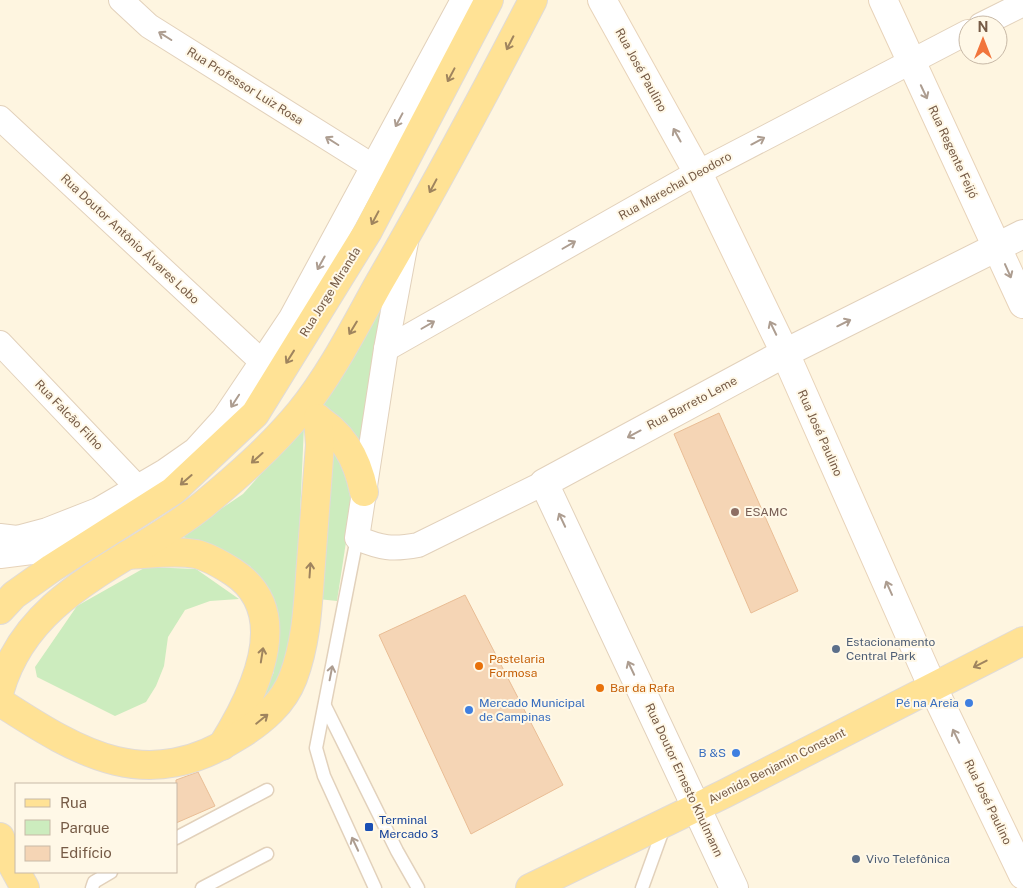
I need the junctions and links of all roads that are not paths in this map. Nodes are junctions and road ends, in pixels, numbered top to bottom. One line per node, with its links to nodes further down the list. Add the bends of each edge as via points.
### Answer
1 (120, 0): 12 (street, Rua Professor Luiz Rosa, one-way to 1, via 149,26)
2 (463, 0): 12 (street, Rua Jorge Miranda, one-way to 12)
3 (489, 0): 22 (main road, Rua Jorge Miranda, one-way to 22, via 368,231)
4 (533, 0): 14 (main road, one-way to 14)
5 (602, 0): 13 (main road, Rua José Paulino, one-way to 5)
6 (883, 0): 10 (main road, Rua Regente Feijó)
7 (1023, 4): 8 (street)
8 (1001, 15)
9 (958, 37): 10 (street, Rua Marechal Deodoro)
10 (909, 61): 13 (street, Rua Marechal Deodoro, one-way to 10); 16 (main road, Rua Regente Feijó, one-way to 16)
11 (0, 118): 21 (street, Rua Doutor Antônio Álvares Lobo)
12 (374, 167): 21 (street, Rua Jorge Miranda, one-way to 21, via 291,318)
13 (698, 173): 19 (street, Rua Marechal Deodoro, one-way to 13); 20 (main road, Rua José Paulino, one-way to 13)
14 (408, 233): 19 (street); 23 (main road, one-way to 23, via 326,374)
15 (1023, 234): 16 (main road, Rua Barreto Leme)
16 (997, 247): 17 (main road, Rua Regente Feijó, one-way to 17); 20 (main road, Rua Barreto Leme, one-way to 16)
17 (1023, 304)
18 (0, 343): 25 (street, Rua Falcão Filho)
19 (386, 349): 26 (street)
20 (785, 353): 24 (main road, Rua Barreto Leme, one-way to 24); 34 (main road, Rua José Paulino, one-way to 20)
21 (261, 361): 25 (street, Rua Jorge Miranda, one-way to 25, via 224,418 195,450)
22 (255, 414): 23 (main road, via 286,408); 27 (main road, Rua Jorge Miranda, one-way to 27, via 173,491)
23 (310, 414): 26 (main road, via 336,432 350,449 360,470); 31 (main road, one-way to 31, via 199,508); 38 (main road, one-way to 23, via 266,718 281,699 297,665 308,608 320,446)
24 (544, 483): 29 (street, Rua Barreto Leme, via 418,546 382,548); 40 (main road, Rua Doutor Ernesto Khulmann, one-way to 24)
25 (138, 488): 28 (street, Rua Jorge Miranda, via 98,510 47,530 17,538)
26 (364, 492): 29 (street)
27 (107, 531): 30 (main road, via 55,547); 32 (main road, Rua Jorge Miranda)
28 (0, 536)
29 (357, 538): 37 (lane, one-way to 29)
30 (0, 554)
31 (127, 555): 35 (main road, via 68,592 32,628 15,654); 38 (main road, one-way to 31, via 260,670 265,621 257,595 242,578 197,555 177,552)
32 (7, 603)
33 (1023, 642): 34 (main road, Avenida Benjamin Constant, one-way to 34)
34 (933, 688): 40 (main road, Avenida Benjamin Constant); 48 (main road, Rua José Paulino, one-way to 34)
35 (0, 690)
36 (0, 702): 38 (main road, via 57,739 100,757 137,765 161,766)
37 (325, 706): 52 (lane, one-way to 37, via 319,762 316,748); 53 (lane, via 396,851)
38 (222, 747)
39 (266, 790): 43 (lane)
40 (696, 807): 41 (main road, Avenida Benjamin Constant); 56 (main road, Rua Doutor Ernesto Khulmann)
41 (666, 822): 54 (main road, Avenida Benjamin Constant); 55 (lane)
42 (0, 837): 45 (main road)
43 (178, 837)
44 (268, 854): 51 (lane)
45 (15, 870)
46 (17, 873): 49 (main road)
47 (109, 873): 50 (lane, via 94,882)
48 (1023, 874)
49 (25, 888)
50 (92, 888)
51 (202, 888)
52 (375, 888)
53 (418, 888)
54 (530, 888)
55 (642, 888)
56 (734, 888)

